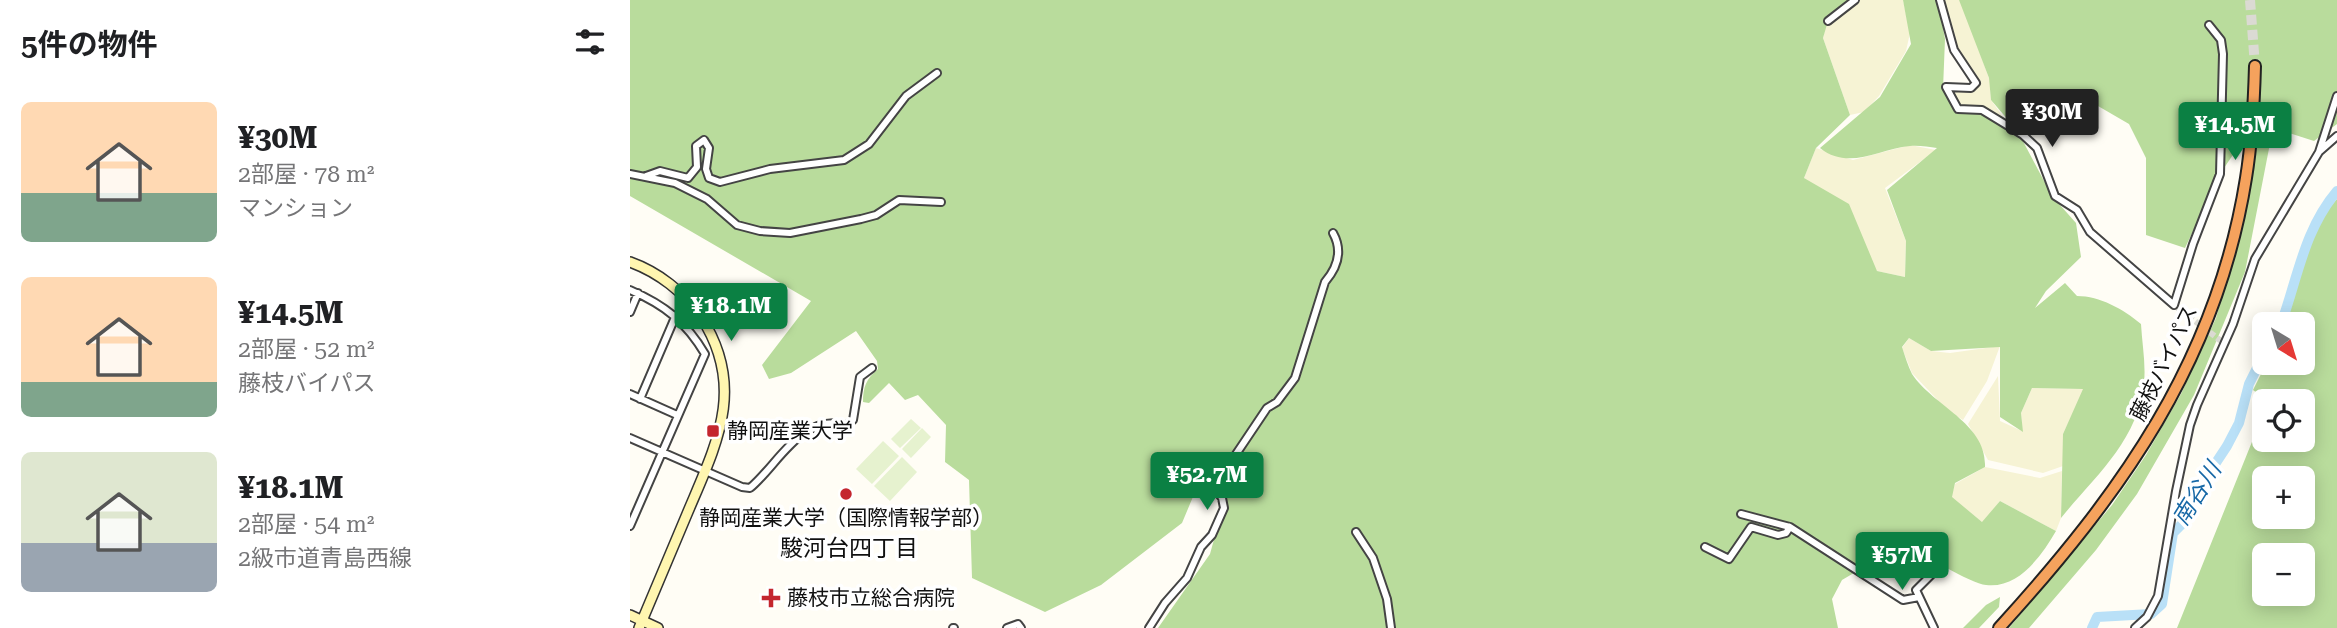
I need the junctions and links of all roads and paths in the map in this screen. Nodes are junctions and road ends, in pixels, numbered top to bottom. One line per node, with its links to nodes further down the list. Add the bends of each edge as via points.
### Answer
1 (1855, 0): 3 (street)
2 (1940, 0): 4 (street, via 1954,50 1976,83 1972,88 1946,87 1958,110 1982,110 2023,135 2037,149 2055,195 2077,210 2090,232 2174,305 2220,174 2223,54 2221,40)
3 (1828, 21)
4 (2209, 25)
5 (2255, 66): 41 (highway, 藤枝バイパス, via 2252,138 2241,205 2201,335 2162,415 2115,491)
6 (937, 72): 11 (street, via 906,96 869,144 844,160 770,169 720,182 706,173 709,148 704,140 696,146 697,167 688,178 660,171)
7 (2337, 96): 9 (street)
8 (2337, 136): 9 (street)
9 (2319, 152): 42 (street, via 2255,259 2233,324 2193,415 2158,596)
10 (630, 174): 11 (street)
11 (646, 177): 12 (street, via 675,183 707,199 737,225 760,231 790,233 861,219 899,200)
12 (940, 202)
13 (1334, 233): 38 (street, via 1336,271 1325,282 1295,378 1267,408 1226,466 1214,487 1224,508 1212,535)
14 (630, 262): 25 (street, via 681,293 704,322 720,356 724,416)
15 (630, 290): 16 (street)
16 (638, 293): 17 (street); 18 (street)
17 (630, 312)
18 (676, 315): 21 (street); 22 (street, via 705,354)
19 (872, 368): 25 (street, via 860,377 853,420 846,425 834,422 796,438 750,488)
20 (630, 394): 21 (street)
21 (640, 399): 22 (street)
22 (677, 415): 24 (street)
23 (630, 438): 24 (street)
24 (663, 452): 25 (street); 27 (street)
25 (705, 471): 34 (street)
26 (1741, 514): 28 (street)
27 (630, 526)
28 (1790, 527): 30 (street, via 1778,535 1751,527 1729,559); 32 (street, via 1903,600)
29 (1356, 531): 39 (street, via 1373,558)
30 (1705, 547)
31 (1940, 566): 32 (street, via 1916,590)
32 (1919, 597): 40 (street)
33 (630, 615): 34 (street)
34 (640, 624): 35 (street)
35 (658, 628)
36 (1007, 628): 37 (street, via 1018,624)
37 (1021, 628)
38 (1149, 628)
39 (1391, 628)
40 (1934, 628)
41 (1996, 628)
42 (2135, 628)

